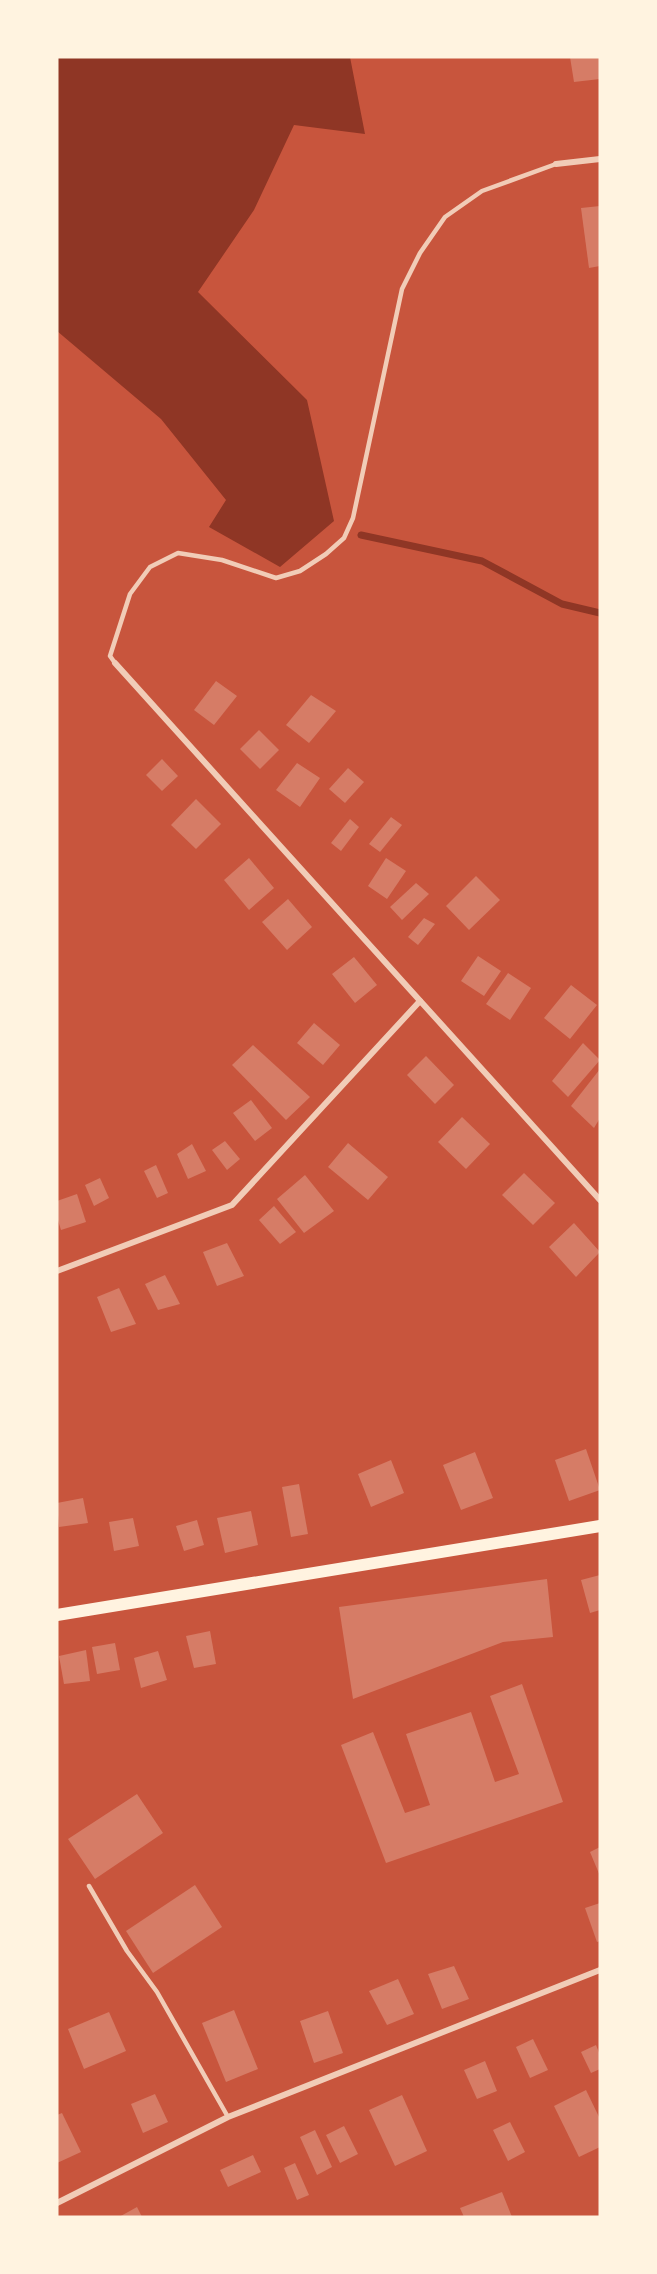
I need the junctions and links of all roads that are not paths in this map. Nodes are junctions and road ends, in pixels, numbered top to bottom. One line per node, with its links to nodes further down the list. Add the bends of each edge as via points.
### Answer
1 (600, 159): 2 (street)
2 (556, 164): 3 (lane, via 482,191 445,217 420,253 402,289 353,518 344,538 300,571 276,578 222,560 178,553 150,567 130,594 110,656)
3 (115, 663): 4 (street)
4 (420, 1001): 5 (street); 6 (street, via 232,1204)
5 (600, 1200)
6 (57, 1271)
7 (600, 1526): 8 (main road)
8 (57, 1615)
9 (88, 1886): 11 (lane, via 157,1992)
10 (600, 1970): 11 (street)
11 (228, 2117): 12 (street)
12 (57, 2204)

